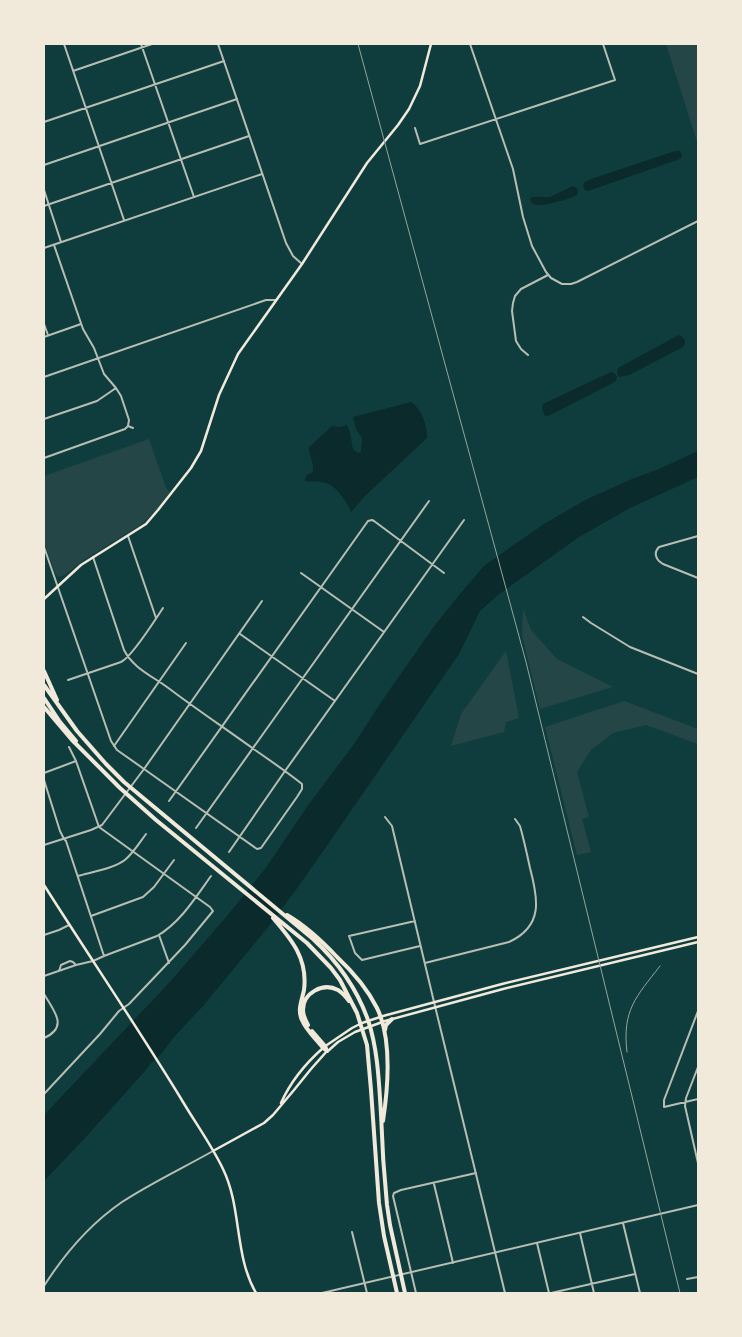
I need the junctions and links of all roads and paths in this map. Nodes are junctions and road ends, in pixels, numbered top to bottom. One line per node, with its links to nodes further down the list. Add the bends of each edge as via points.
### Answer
1 (64, 44): 9 (street)
2 (152, 44): 7 (street)
3 (218, 44): 8 (street)
4 (431, 44): 32 (main road, via 420,86 409,109 359,174)
5 (470, 44): 13 (street)
6 (603, 44): 13 (street, via 615,80)
7 (142, 45): 9 (street); 10 (street)
8 (224, 61): 10 (street); 11 (street)
9 (73, 71): 12 (street)
10 (155, 85): 12 (street); 15 (street)
11 (237, 99): 15 (street); 17 (street)
12 (86, 108): 14 (street); 18 (street)
13 (496, 119): 16 (street, via 420,144); 33 (street, via 513,169 527,233)
14 (44, 122)
15 (168, 122): 18 (street); 19 (street)
16 (415, 128)
17 (249, 136): 19 (street); 21 (street)
18 (99, 146): 20 (street); 22 (street)
19 (181, 159): 22 (street); 24 (street)
20 (44, 165)
21 (262, 173): 24 (street); 32 (street, via 287,246)
22 (112, 183): 25 (street); 27 (street)
23 (44, 190): 25 (street)
24 (194, 197): 27 (street)
25 (49, 205): 26 (street); 29 (street)
26 (44, 206)
27 (124, 220): 29 (street)
28 (698, 221): 33 (street, via 577,282 562,284)
29 (61, 242): 30 (street)
30 (54, 244): 31 (street); 36 (street)
31 (44, 248)
32 (302, 264): 34 (main road)
33 (548, 274): 39 (street, via 521,289 513,303 516,341)
34 (276, 300): 40 (street, via 266,300); 49 (main road, via 232,364 197,458 146,524)
35 (44, 324): 37 (street)
36 (81, 324): 37 (street); 40 (street)
37 (48, 336): 38 (street)
38 (44, 337)
39 (528, 355)
40 (98, 358): 41 (street); 42 (street, via 104,374)
41 (44, 377)
42 (116, 388): 43 (street, via 96,400); 44 (street, via 126,410)
43 (44, 418)
44 (128, 426): 45 (street); 46 (street)
45 (133, 428)
46 (44, 458)
47 (429, 501): 51 (street)
48 (464, 520): 54 (street)
49 (128, 536): 53 (main road); 65 (street)
50 (698, 536): 57 (street, via 660,547 655,552 663,564)
51 (401, 542): 54 (street); 59 (street, via 372,520 367,522); 63 (street)
52 (44, 547): 58 (street)
53 (92, 558): 58 (main road); 70 (street)
54 (432, 564): 56 (street); 66 (street)
55 (301, 572): 59 (street)
56 (444, 573)
57 (698, 578)
58 (57, 586): 60 (main road); 72 (street)
59 (322, 587): 63 (street); 69 (street)
60 (44, 599)
61 (262, 601): 67 (street)
62 (163, 608): 65 (street)
63 (353, 609): 66 (street); 74 (street)
64 (583, 617): 73 (street, via 630,647)
65 (156, 618): 70 (street)
66 (384, 632): 79 (street)
67 (240, 634): 69 (street); 81 (street)
68 (186, 643): 76 (street)
69 (272, 657): 74 (street); 83 (street)
70 (128, 658): 72 (street); 76 (street)
71 (44, 671): 80 (highway)
72 (88, 673): 75 (street); 84 (street)
73 (698, 674)
74 (302, 679): 79 (street); 86 (street)
75 (68, 680)
76 (160, 682): 81 (street); 84 (street)
77 (44, 684): 80 (highway)
78 (44, 698): 87 (highway)
79 (334, 701): 90 (street)
80 (58, 704): 114 (highway, via 91,749 135,793)
81 (190, 704): 83 (street); 89 (street)
82 (44, 707): 87 (highway)
83 (222, 726): 86 (street); 93 (street)
84 (114, 746): 89 (street)
85 (69, 747): 88 (street)
86 (253, 749): 90 (street); 95 (street)
87 (87, 754): 112 (highway, via 131,798)
88 (76, 761): 91 (street); 98 (street)
89 (144, 769): 93 (street); 98 (street)
90 (285, 771): 101 (street); 101 (street, via 302,788 261,848 255,848)
91 (44, 772)
92 (44, 780): 102 (street)
93 (175, 792): 94 (street); 95 (street)
94 (169, 801)
95 (206, 814): 99 (street); 101 (street)
96 (385, 816): 115 (street, via 392,826)
97 (514, 819): 125 (street, via 520,826 536,892 536,911 530,925 510,942)
98 (99, 827): 102 (street); 104 (street)
99 (196, 828)
100 (146, 834): 104 (street)
101 (239, 837): 105 (street)
102 (64, 839): 103 (street); 108 (street)
103 (44, 845)
104 (133, 852): 107 (street); 108 (street, via 120,863)
105 (229, 852)
106 (174, 860): 107 (street)
107 (164, 874): 111 (street); 113 (street, via 144,897)
108 (78, 876): 113 (street)
109 (211, 876): 111 (street)
110 (44, 886): 116 (main road)
111 (196, 896): 118 (street, via 182,915); 124 (street, via 213,911)
112 (267, 910): 131 (highway, via 331,968); 139 (highway, via 298,951 304,969 302,1020)
113 (91, 916): 122 (street)
114 (294, 921): 135 (highway, via 327,946 359,979); 146 (highway, via 338,965 364,1010 378,1068)
115 (415, 921): 121 (street); 121 (street, via 349,936 354,953 362,960)
116 (69, 924): 117 (street); 123 (main road)
117 (44, 935)
118 (158, 935): 122 (street); 124 (street)
119 (698, 937): 130 (main road)
120 (698, 942): 132 (main road)
121 (421, 946): 125 (street)
122 (104, 956): 123 (street)
123 (93, 961): 126 (street); 133 (main road)
124 (169, 963): 133 (street)
125 (425, 963): 130 (street)
126 (76, 965): 127 (street); 127 (street, via 66,963)
127 (59, 970): 128 (street)
128 (44, 976)
129 (44, 994): 138 (street, via 58,1023 54,1032)
130 (434, 1002): 132 (street); 135 (main road)
131 (354, 1007): 139 (highway, via 339,990 332,988 320,988 309,995 303,1009 304,1016); 168 (highway, via 365,1038 379,1203)
132 (436, 1007): 136 (main road); 149 (street)
133 (124, 1008): 142 (street); 147 (main road)
134 (698, 1011): 144 (street, via 664,1107)
135 (381, 1019): 136 (main road); 137 (highway); 139 (main road, via 352,1028); 140 (main road, via 338,1042)
136 (392, 1019): 137 (highway)
137 (384, 1032): 146 (highway, via 388,1057)
138 (44, 1038)
139 (324, 1047): 140 (highway); 145 (main road, via 302,1071)
140 (328, 1051): 145 (main road)
141 (698, 1067): 144 (street)
142 (44, 1094)
143 (698, 1099): 144 (street)
144 (685, 1102): 148 (street)
145 (280, 1105): 147 (main road, via 260,1126)
146 (382, 1129): 169 (highway, via 387,1205)
147 (213, 1152): 164 (street, via 111,1210 63,1258); 165 (main road, via 230,1185 243,1259)
148 (698, 1163)
149 (476, 1174): 150 (street); 156 (street)
150 (434, 1184): 157 (street); 158 (street, via 401,1190 393,1196)
151 (698, 1205): 152 (street)
152 (623, 1222): 154 (street); 159 (street)
153 (352, 1232): 162 (street)
154 (580, 1233): 155 (street); 163 (street)
155 (537, 1243): 156 (street); 172 (street)
156 (495, 1253): 157 (street); 171 (street)
157 (453, 1263): 158 (street)
158 (411, 1272): 162 (street); 170 (street)
159 (635, 1274): 163 (street); 174 (street)
160 (698, 1277): 161 (street)
161 (687, 1279)
162 (364, 1284): 166 (street); 167 (street)
163 (592, 1284): 172 (street); 173 (street)
164 (44, 1286)
165 (256, 1293)
166 (322, 1293)
167 (367, 1293)
168 (397, 1293)
169 (405, 1293)
170 (416, 1293)
171 (505, 1293)
172 (550, 1293)
173 (594, 1293)
174 (640, 1293)

